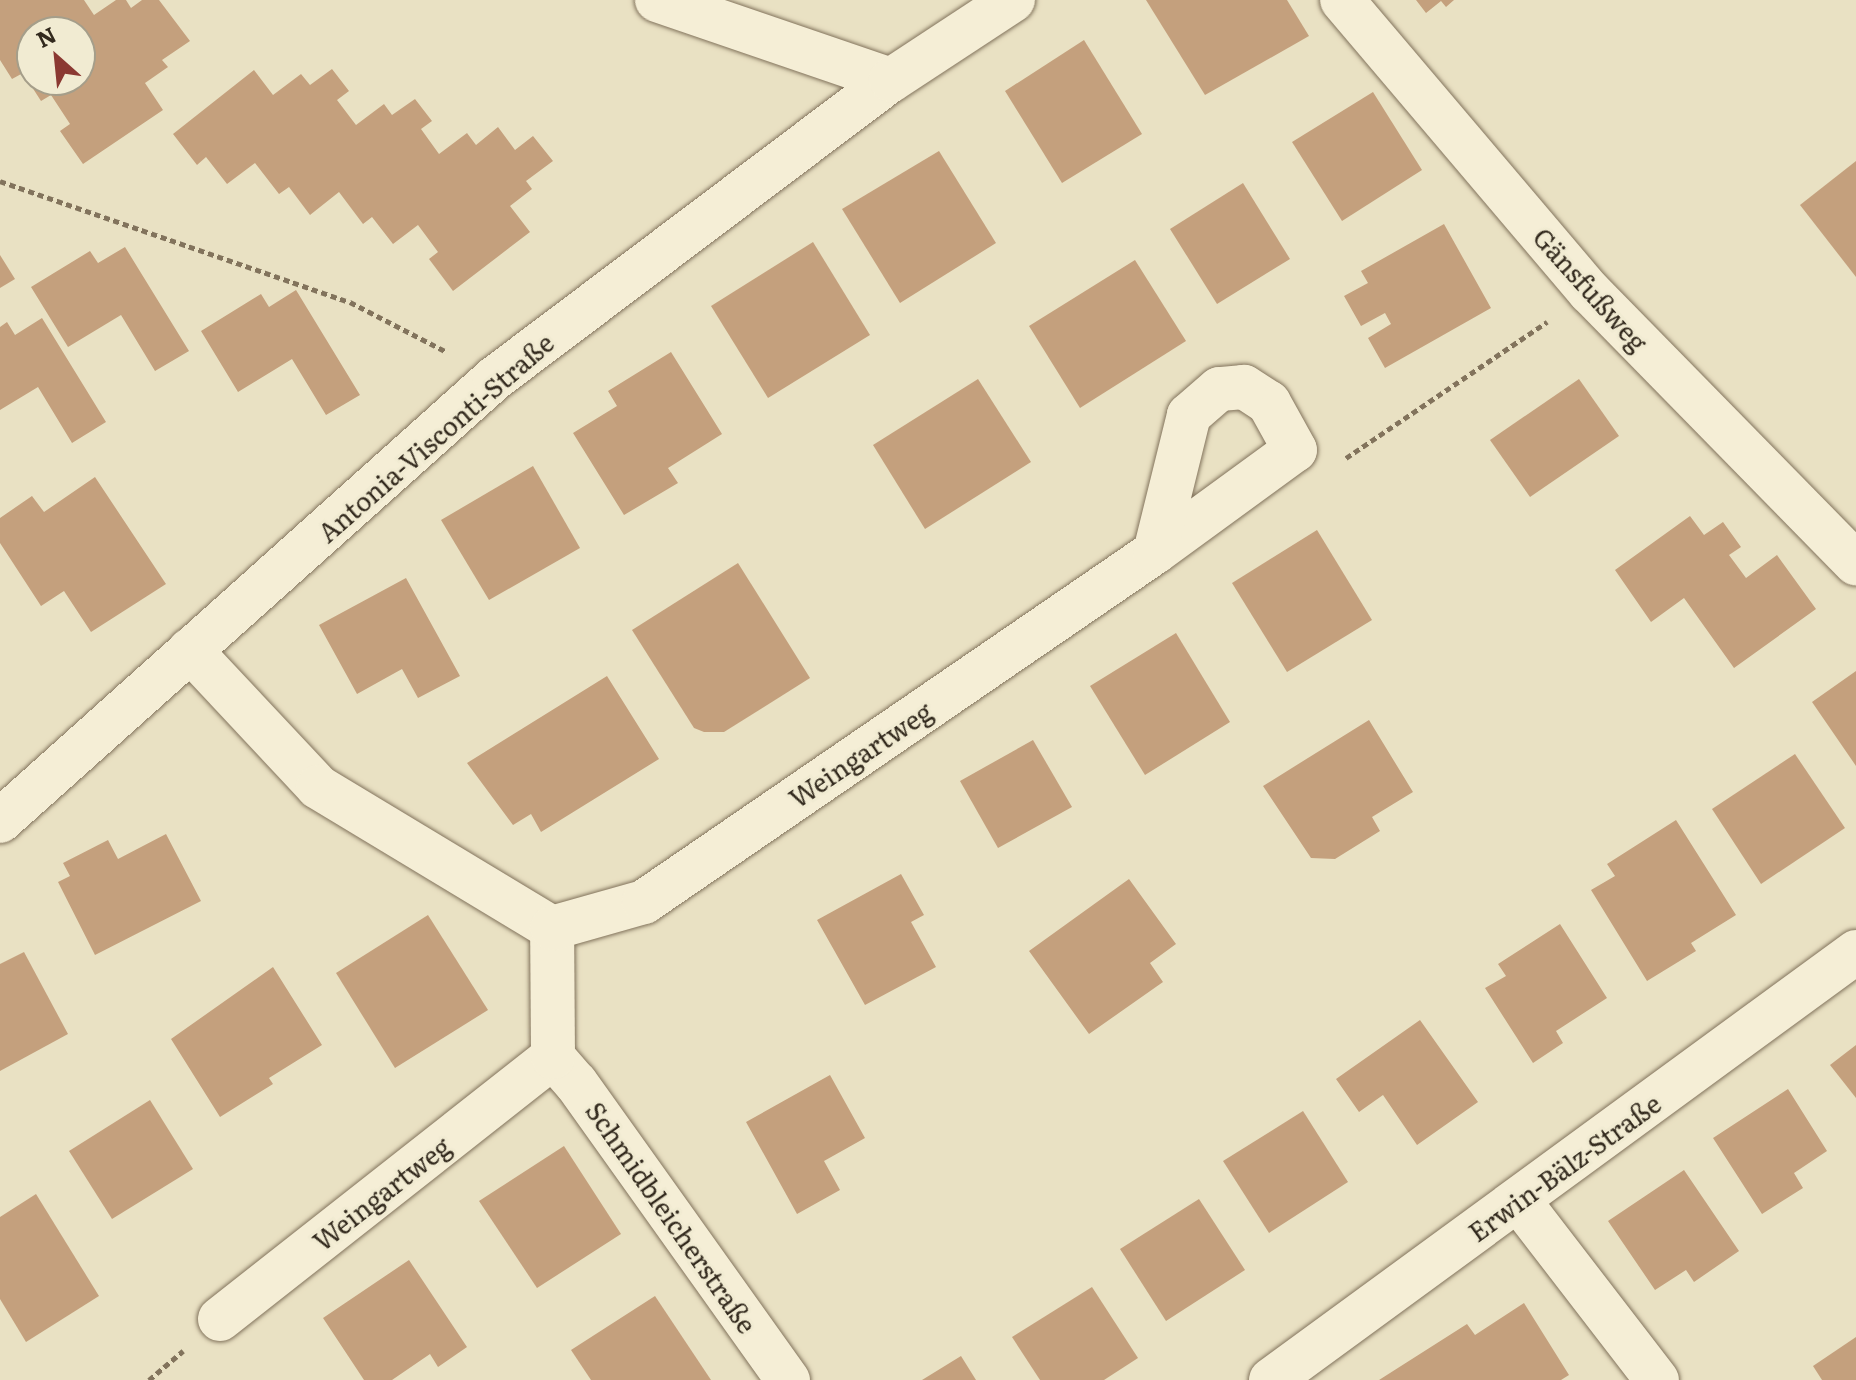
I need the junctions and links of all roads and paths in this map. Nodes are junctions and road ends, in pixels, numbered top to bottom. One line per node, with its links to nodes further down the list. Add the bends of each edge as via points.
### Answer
1 (657, 0): 4 (street)
2 (1013, 0): 4 (street, Antonia-Visconti-Straße)
3 (1342, 0): 6 (street, Gänsfußweg)
4 (891, 80): 7 (street, Antonia-Visconti-Straße)
5 (0, 181): 7 (path, via 350,302)
6 (1590, 292): 8 (path, via 1343,460); 10 (street, Gänsfußweg)
7 (495, 378): 11 (street, Antonia-Visconti-Straße)
8 (1295, 450): 9 (street, Weingartweg); 9 (street, via 1269,403 1244,387 1219,389 1189,415)
9 (1155, 552): 13 (street, Weingartweg, via 644,902)
10 (1856, 564)
11 (190, 650): 12 (street, Antonia-Visconti-Straße); 13 (street, via 318,787)
12 (9, 795)
13 (552, 928): 15 (street)
14 (1856, 952): 16 (street, Erwin-Bälz-Straße)
15 (553, 1057): 17 (street, Weingartweg); 18 (street, Schmidbleicherstraße)
16 (1519, 1201): 19 (street, Erwin-Bälz-Straße); 20 (street)
17 (220, 1319)
18 (788, 1380)
19 (1271, 1380)
20 (1657, 1380)

